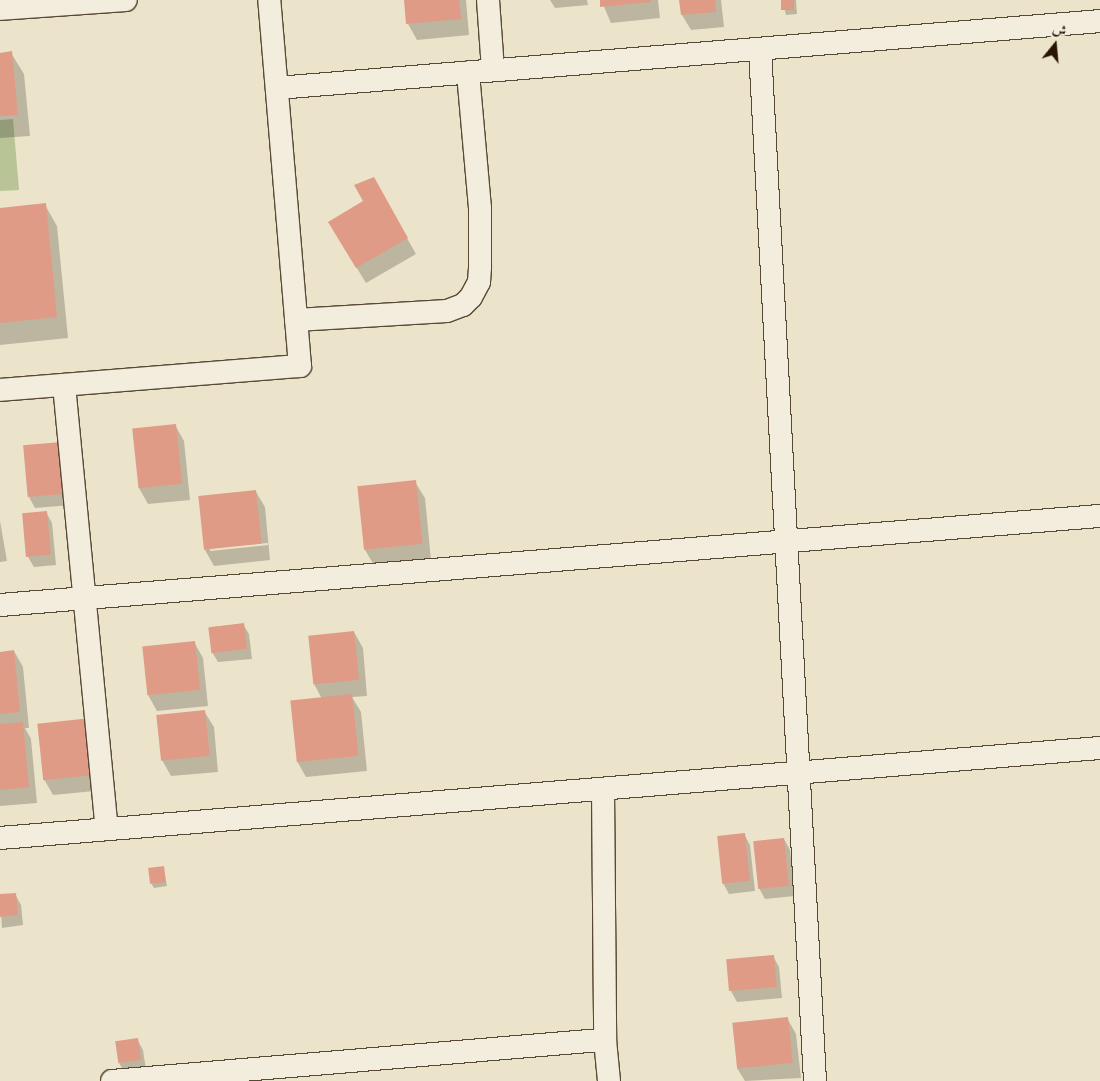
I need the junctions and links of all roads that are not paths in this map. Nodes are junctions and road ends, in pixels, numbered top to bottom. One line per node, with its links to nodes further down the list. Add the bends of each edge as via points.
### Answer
1 (126, 0): 4 (street)
2 (269, 0): 9 (street)
3 (488, 0): 7 (street)
4 (0, 9)
5 (1100, 21): 6 (street)
6 (760, 49): 7 (street); 14 (street)
7 (493, 70): 8 (street)
8 (468, 72): 9 (street); 10 (street, via 480,208 480,275 471,297 462,306 446,311)
9 (276, 88): 10 (street)
10 (296, 320): 11 (street, via 300,366)
11 (64, 385): 12 (street); 15 (street)
12 (0, 390)
13 (1100, 516): 14 (street)
14 (786, 542): 15 (street); 18 (street)
15 (85, 598): 16 (street); 20 (street)
16 (0, 605)
17 (1100, 748): 18 (street)
18 (799, 773): 19 (street); 25 (street)
19 (603, 789): 20 (street); 22 (street)
20 (107, 829): 21 (street)
21 (0, 838)
22 (605, 1040): 23 (street); 24 (street)
23 (112, 1081)
24 (609, 1081)
25 (815, 1081)

